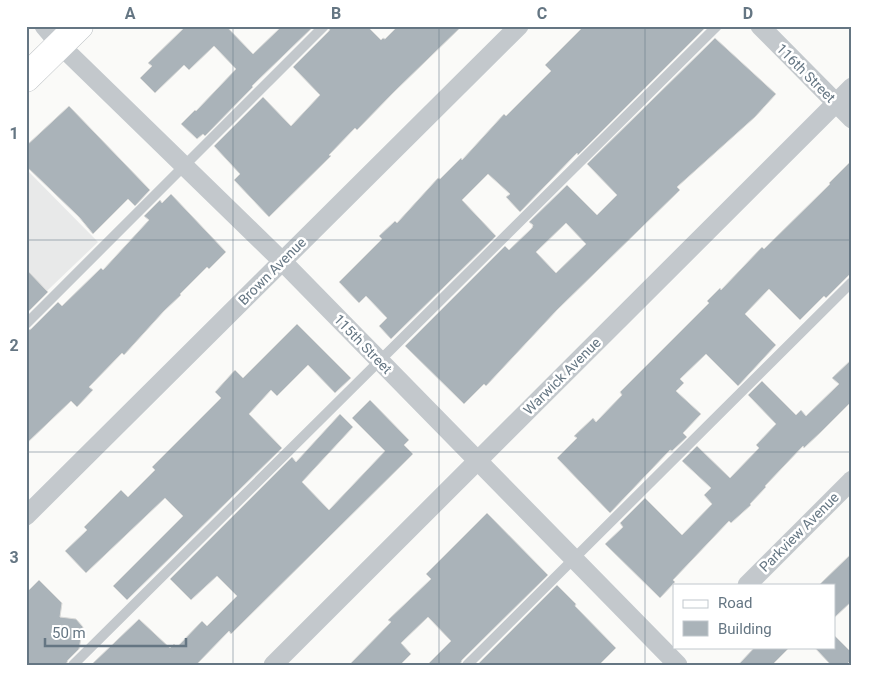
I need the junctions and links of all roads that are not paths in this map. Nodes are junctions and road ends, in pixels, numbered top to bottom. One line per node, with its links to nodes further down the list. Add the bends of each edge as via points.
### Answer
1 (324, 26): 10 (lane)
2 (519, 26): 11 (street, Brown Avenue)
3 (717, 26): 14 (lane)
4 (760, 26): 8 (street, 116th Street)
5 (61, 32): 6 (main road); 10 (street, 115th Street)
6 (26, 78)
7 (852, 87): 8 (street, Warwick Avenue)
8 (836, 103): 9 (street, 116th Street); 15 (street, Warwick Avenue)
9 (852, 119)
10 (184, 166): 11 (street, 115th Street); 13 (lane)
11 (282, 261): 14 (street, 115th Street); 17 (street, Brown Avenue)
12 (852, 282): 18 (lane)
13 (26, 324)
14 (379, 360): 15 (street, 115th Street); 21 (lane)
15 (478, 461): 18 (street, 115th Street); 22 (street, Warwick Avenue)
16 (852, 480): 19 (street, Parkview Avenue)
17 (26, 516)
18 (574, 560): 20 (street, 115th Street); 23 (lane)
19 (748, 584)
20 (675, 659)
21 (73, 665)
22 (273, 665)
23 (468, 665)

